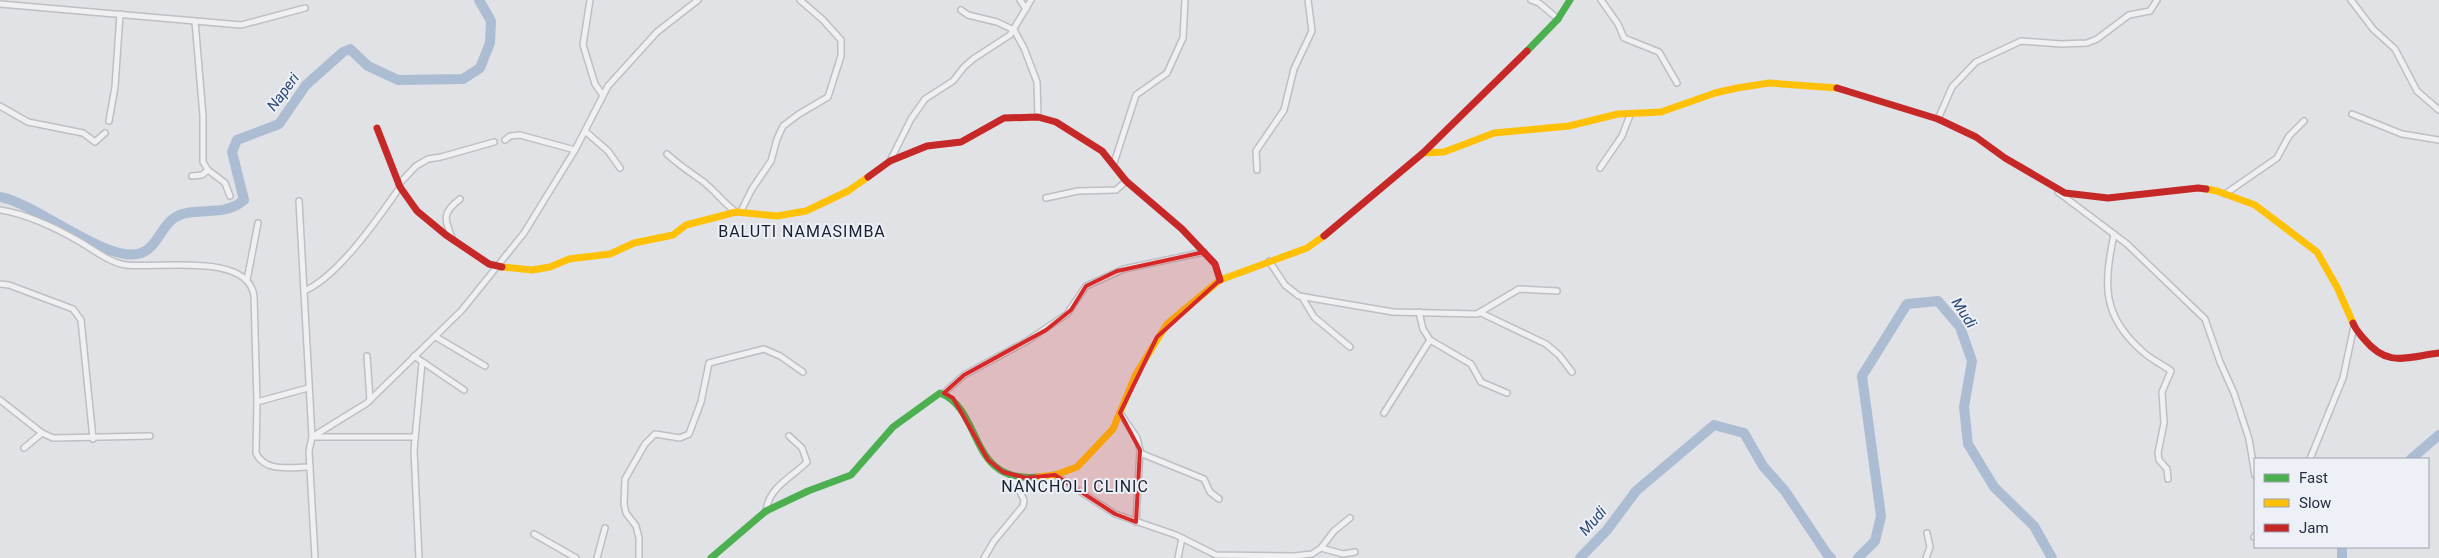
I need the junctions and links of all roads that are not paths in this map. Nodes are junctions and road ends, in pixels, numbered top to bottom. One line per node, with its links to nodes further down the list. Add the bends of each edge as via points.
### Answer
1 (590, 0): 22 (street, via 590,13 582,40 595,84)
2 (698, 0): 22 (street, via 657,32)
3 (800, 0): 56 (street, via 840,37 842,48 837,70 828,97 783,126 771,161)
4 (1020, 0): 15 (street)
5 (1031, 0): 15 (street)
6 (1185, 0): 41 (street, via 1184,34 1180,46 1167,73 1136,95)
7 (1308, 0): 45 (street, via 1312,31 1294,69 1284,110 1256,151)
8 (1531, 0): 18 (street)
9 (1570, 0): 18 (street)
10 (1601, 0): 21 (street, via 1624,38 1659,52)
11 (2157, 0): 28 (street, via 2150,11 2129,15 2097,40 2061,44 2021,42 1976,62 1952,87)
12 (2351, 0): 24 (street, via 2373,29 2395,49 2417,91)
13 (0, 4): 17 (street)
14 (305, 8): 19 (street, via 246,25)
15 (1026, 8): 20 (street)
16 (962, 10): 20 (street, via 968,15)
17 (120, 14): 19 (street); 29 (street)
18 (1558, 19): 38 (street)
19 (195, 21): 44 (street, via 203,116 202,158)
20 (1014, 30): 27 (street, via 1037,82); 40 (street, via 964,67 953,81 925,99)
21 (1677, 83)
22 (602, 94): 32 (street)
23 (0, 106): 33 (street, via 28,122 82,133 94,141)
24 (2439, 110)
25 (2352, 114): 35 (street, via 2402,134)
26 (1630, 115): 28 (street, via 1661,112 1715,93 1769,83 1849,90); 38 (street, via 1605,116 1569,126 1494,133 1444,152); 43 (street, via 1622,136)
27 (1038, 117): 40 (street, via 1004,118 961,142 927,146); 41 (street, via 1056,122 1089,140)
28 (1938, 119): 49 (street, via 1976,136)
29 (109, 121)
30 (2304, 121): 50 (street, via 2289,136 2278,158)
31 (377, 128): 48 (street)
32 (585, 131): 37 (street); 42 (street, via 608,151)
33 (105, 133)
34 (505, 140): 37 (street, via 520,134)
35 (2439, 140)
36 (494, 142): 48 (street, via 428,159 416,166)
37 (575, 150): 62 (street, via 524,233)
38 (1423, 153): 61 (street, via 1317,242)
39 (667, 154): 56 (street, via 685,171 701,180 725,204)
40 (890, 161): 56 (street, via 842,194 806,211 777,216)
41 (1114, 164): 47 (street)
42 (620, 168)
43 (1600, 168)
44 (208, 170): 46 (street, via 202,175); 51 (street, via 224,183)
45 (1257, 170)
46 (192, 176)
47 (1126, 181): 52 (street, via 1116,190 1078,191); 60 (street)
48 (400, 185): 59 (street, via 417,211); 67 (street, via 376,222 334,270)
49 (2052, 188): 50 (street, via 2078,196 2108,198 2198,188); 58 (street)
50 (2225, 194): 71 (street, via 2255,205 2311,246 2337,287)
51 (230, 196)
52 (1046, 198)
53 (460, 199): 59 (street, via 446,213)
54 (299, 201): 67 (street)
55 (0, 210): 63 (street, via 41,224 122,265 203,266 229,270)
56 (739, 211): 62 (street, via 686,225 673,235 634,243 610,254 568,259 543,269)
57 (258, 223): 63 (street)
58 (2114, 234): 101 (street, via 2168,282 2208,324 2249,439); 104 (street, via 2106,278 2114,318 2141,350 2171,371 2162,392 2164,423 2158,453 2159,460 2167,469)
59 (453, 240): 62 (street)
60 (1204, 252): 64 (street, via 1215,264); 84 (street, via 1124,269 1086,286 1067,314 1027,341 964,375)
61 (1270, 262): 64 (street); 68 (street, via 1285,285)
62 (496, 266): 72 (street, via 478,292)
63 (247, 280): 88 (street, via 254,296)
64 (1220, 280): 89 (street, via 1167,324 1157,337 1136,374)
65 (0, 284): 96 (street, via 77,313 81,320)
66 (1557, 291): 70 (street, via 1519,289)
67 (304, 292): 82 (street)
68 (1302, 297): 69 (street, via 1367,308); 74 (street, via 1314,317)
69 (1419, 312): 70 (street); 73 (street)
70 (1481, 313): 81 (street, via 1546,344)
71 (2354, 326): 75 (street, via 2382,356 2393,359); 99 (street, via 2343,378)
72 (436, 338): 77 (street); 79 (street)
73 (1430, 340): 85 (street, via 1472,364 1481,382); 90 (street)
74 (1350, 347)
75 (2439, 352)
76 (367, 356): 87 (street)
77 (414, 356): 78 (street); 87 (street)
78 (422, 363): 83 (street); 93 (street)
79 (485, 366)
80 (803, 372): 119 (street, via 764,349 709,363 701,402 689,434 680,438 652,435 625,479 624,504 626,513 636,526)
81 (1572, 372)
82 (308, 388): 88 (street); 95 (street)
83 (464, 390)
84 (944, 393): 103 (street, via 953,398 988,460); 106 (street, via 936,395 893,427 851,475)
85 (1507, 393)
86 (0, 400): 91 (street)
87 (370, 400): 95 (street)
88 (257, 402): 100 (street, via 256,448 259,460 266,466)
89 (1120, 413): 98 (street, via 1137,438); 102 (street, via 1112,430 1085,461)
90 (1384, 413)
91 (42, 432): 96 (street, via 61,439); 97 (street)
92 (150, 436): 96 (street)
93 (415, 436): 95 (street); 116 (street)
94 (789, 436): 106 (street, via 802,448 807,462 775,490 767,501)
95 (312, 437): 100 (street)
96 (93, 439)
97 (24, 448)
98 (1140, 453): 105 (street, via 1204,479 1210,492); 108 (street)
99 (2310, 458)
100 (310, 467): 115 (street)
101 (2254, 469)
102 (1055, 475): 103 (street); 108 (street, via 1115,514)
103 (1012, 476): 121 (street, via 1024,500 1023,506)
104 (2168, 479)
105 (1219, 499)
106 (766, 511): 120 (street)
107 (1350, 518): 113 (street)
108 (1136, 522): 112 (street)
109 (605, 528): 118 (street)
110 (1927, 533): 123 (street, via 1930,547)
111 (534, 534): 117 (street)
112 (1182, 538): 113 (street, via 1216,555 1294,556 1312,554); 122 (street)
113 (1321, 548): 114 (street, via 1343,554)
114 (1355, 552)
115 (315, 558)
116 (419, 558)
117 (576, 558)
118 (596, 558)
119 (639, 558)
120 (711, 558)
121 (984, 558)
122 (1178, 558)
123 (1926, 558)

